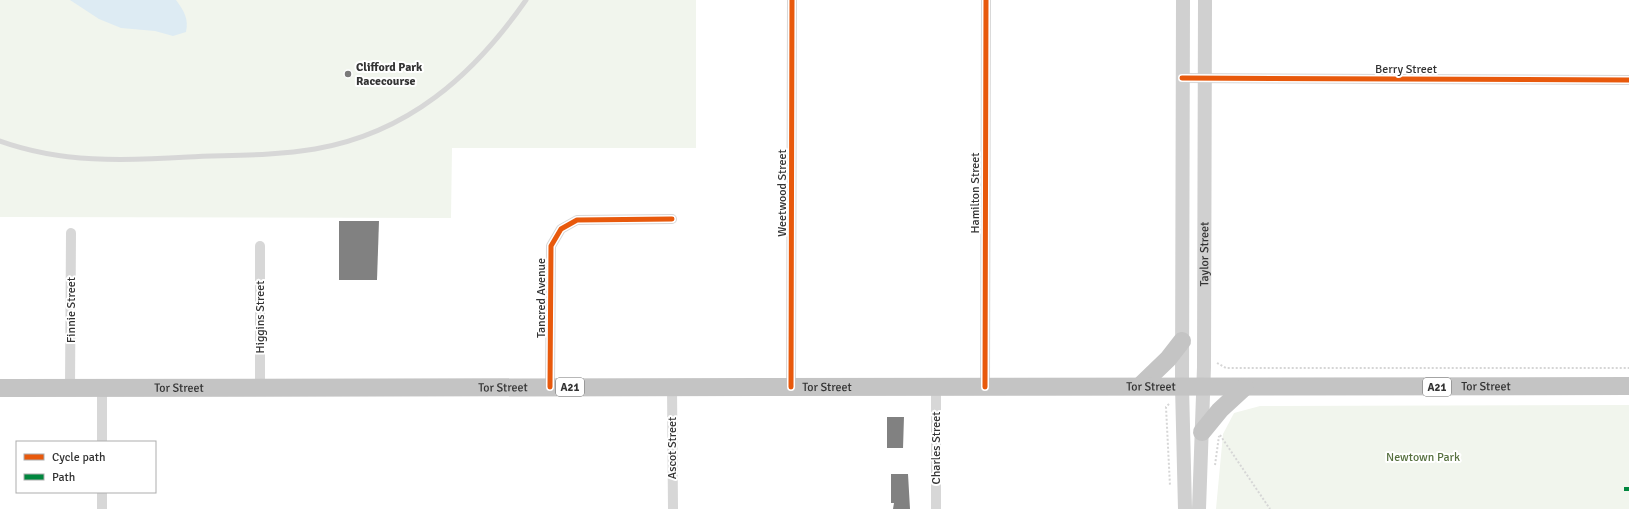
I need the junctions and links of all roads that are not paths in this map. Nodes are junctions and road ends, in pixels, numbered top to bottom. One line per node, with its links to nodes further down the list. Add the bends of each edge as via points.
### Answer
1 (526, 0): 9 (lane, via 489,49 452,85 385,127 342,142 288,152 98,160 56,156)
2 (792, 0): 22 (street, Weetwood Street)
3 (986, 0): 23 (street, Hamilton Street)
4 (1183, 0): 6 (main road, Taylor Street)
5 (1205, 0): 7 (main road, Taylor Street)
6 (1182, 78): 7 (street, Berry Street); 13 (main road, Taylor Street)
7 (1204, 78): 8 (street, Berry Street); 24 (main road, Taylor Street)
8 (1629, 80)
9 (0, 141)
10 (672, 219): 20 (street, Tancred Avenue, via 577,220 561,229 551,246)
11 (71, 233): 27 (street, Finnie Street)
12 (260, 246): 19 (street, Higgins Street)
13 (1182, 341): 15 (highway, via 1168,359); 16 (main road, Taylor Street)
14 (936, 386): 22 (highway, Tor Street / A21); 23 (highway, Tor Street / A21); 33 (street, Charles Street)
15 (1140, 386): 16 (highway, Tor Street / A21); 23 (highway, Tor Street / A21)
16 (1182, 386): 24 (highway, Tor Street / A21); 34 (main road, Taylor Street)
17 (1629, 386): 25 (highway, Tor Street / A21)
18 (102, 387): 19 (highway, Tor Street / A21); 27 (highway, Tor Street / A21); 29 (street)
19 (260, 387): 20 (highway, Tor Street / A21)
20 (550, 387): 21 (highway, Tor Street / A21)
21 (672, 387): 22 (highway, Tor Street / A21); 32 (street, Ascot Street)
22 (791, 387)
23 (985, 387)
24 (1204, 387): 25 (highway, Tor Street / A21); 28 (main road, Taylor Street)
25 (1245, 387): 28 (highway, via 1220,410)
26 (0, 388): 27 (highway, Tor Street / A21)
27 (70, 388)
28 (1202, 432): 35 (main road, Taylor Street)
29 (102, 441)
30 (102, 493): 31 (street)
31 (102, 509)
32 (673, 509)
33 (936, 509)
34 (1185, 509)
35 (1199, 509)

